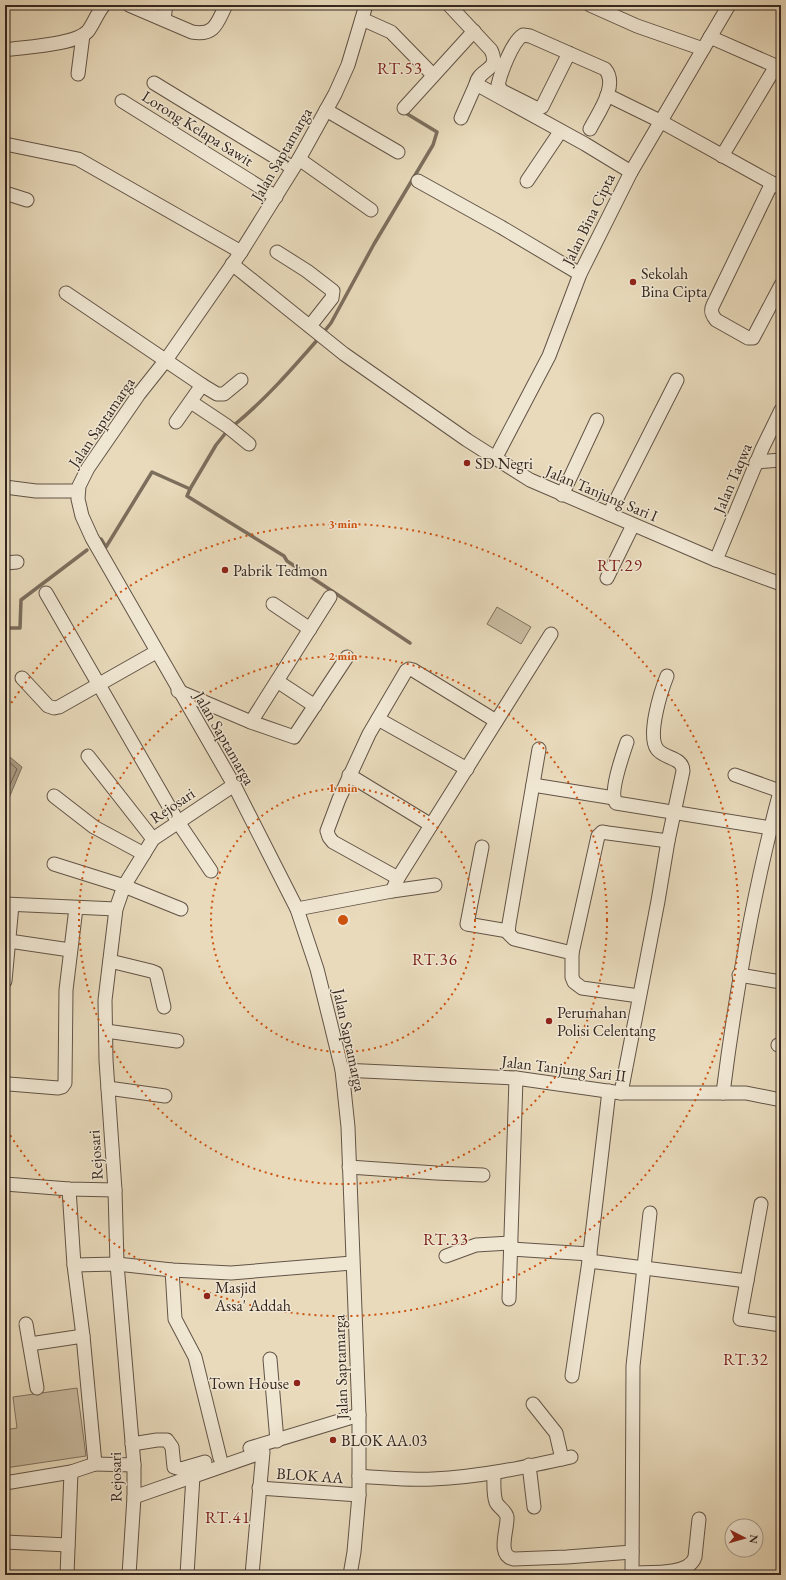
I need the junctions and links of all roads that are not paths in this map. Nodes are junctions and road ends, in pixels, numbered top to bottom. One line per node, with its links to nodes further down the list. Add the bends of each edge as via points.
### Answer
1 (104, 5): 12 (street)
2 (129, 5): 9 (street)
3 (166, 5): 9 (street)
4 (226, 5): 9 (street, via 215,28 209,31 192,32)
5 (366, 5): 10 (street, Jalan Saptamarga)
6 (590, 5): 14 (street, via 636,26)
7 (729, 5): 13 (street, Jalan Bina Cipta)
8 (455, 7): 11 (street)
9 (164, 19)
10 (362, 19): 19 (street, via 391,32); 25 (street, Jalan Saptamarga, via 348,65)
11 (474, 31): 19 (street); 21 (street, via 494,57 491,68 480,75)
12 (83, 35): 15 (street, via 75,39); 18 (street)
13 (710, 37): 14 (street, Jalan Bina Cipta); 17 (street)
14 (703, 49): 27 (street, Jalan Bina Cipta)
15 (5, 50)
16 (569, 53): 16 (street, via 542,107 536,108 502,91 498,84 516,40 523,35); 22 (street, via 608,72 611,82)
17 (778, 68): 32 (street)
18 (78, 74)
19 (433, 75): 24 (street)
20 (154, 83): 33 (street)
21 (476, 84): 26 (street); 29 (street)
22 (607, 95): 27 (street); 28 (street)
23 (122, 101): 39 (street, Lorong Kelapa Sawit)
24 (404, 108)
25 (326, 110): 31 (street); 33 (street, Jalan Saptamarga)
26 (461, 118)
27 (660, 121): 32 (street); 34 (street, Jalan Bina Cipta)
28 (590, 129)
29 (560, 132): 34 (street); 36 (street)
30 (5, 144): 42 (street, via 78,159)
31 (398, 152)
32 (722, 156): 37 (street)
33 (296, 164): 39 (street, Jalan Saptamarga); 41 (street)
34 (631, 172): 45 (street, Jalan Bina Cipta)
35 (418, 181): 45 (street)
36 (528, 181)
37 (777, 186): 46 (street, via 711,310 716,320 748,338 753,338)
38 (5, 193): 40 (street)
39 (276, 197): 42 (street, Jalan Saptamarga)
40 (27, 200)
41 (371, 210)
42 (241, 252): 44 (street, Jalan Saptamarga)
43 (277, 252): 48 (street, via 333,291)
44 (232, 264): 48 (street, Jalan Tanjung Sari I); 49 (street, Jalan Saptamarga)
45 (580, 274): 58 (street, Jalan Bina Cipta, via 549,356)
46 (781, 285)
47 (66, 293): 49 (street)
48 (317, 332): 58 (street, Jalan Tanjung Sari I, via 404,397)
49 (166, 360): 52 (street); 62 (street, Jalan Saptamarga, via 88,468)
50 (241, 380): 52 (street, via 220,395)
51 (677, 380): 64 (street)
52 (202, 385): 53 (street)
53 (191, 402): 56 (street); 57 (street, via 230,427)
54 (781, 410): 60 (street, Jalan Taqwa)
55 (597, 420): 63 (street)
56 (176, 422)
57 (249, 444)
58 (496, 457): 63 (street, Jalan Tanjung Sari I, via 530,480)
59 (781, 460): 60 (street)
60 (756, 462): 66 (street, Jalan Taqwa)
61 (5, 487): 62 (street)
62 (78, 491): 74 (street, Jalan Saptamarga, via 80,511 92,538)
63 (562, 495): 64 (street, Jalan Tanjung Sari I)
64 (609, 514): 65 (street, Jalan Tanjung Sari I)
65 (633, 525): 66 (street, Jalan Tanjung Sari I); 67 (street)
66 (716, 560): 68 (street, Jalan Tanjung Sari I)
67 (607, 578)
68 (781, 584)
69 (46, 593): 79 (street)
70 (330, 597): 72 (street)
71 (274, 604): 72 (street)
72 (310, 629): 78 (street)
73 (551, 634): 84 (street)
74 (156, 652): 79 (street); 80 (street, Jalan Saptamarga)
75 (347, 657): 81 (street)
76 (667, 676): 96 (street, via 660,696 653,736 660,752 680,762 683,767)
77 (22, 678): 79 (street, via 48,706 52,707 59,707)
78 (277, 681): 81 (street); 83 (street)
79 (98, 685): 97 (street)
80 (178, 691): 83 (street); 91 (street, Jalan Saptamarga)
81 (315, 706): 83 (street, via 294,737)
82 (378, 719): 84 (street, via 409,669); 88 (street); 90 (street)
83 (251, 722)
84 (496, 722): 88 (street)
85 (627, 742): 95 (street)
86 (539, 749): 92 (street)
87 (88, 756): 100 (street)
88 (467, 769): 98 (street)
89 (734, 774): 93 (street)
90 (349, 775): 98 (street); 106 (street, via 328,829 329,837 333,842)
91 (234, 785): 97 (street, Rejosari); 114 (street, Jalan Saptamarga)
92 (533, 785): 95 (street); 115 (street)
93 (780, 790): 99 (street)
94 (54, 796): 103 (street, via 94,827)
95 (614, 798): 96 (street, via 617,804)
96 (674, 812): 99 (street); 101 (street)
97 (178, 822): 100 (street, Rejosari); 105 (street)
98 (431, 825): 106 (street)
99 (771, 828): 120 (street)
100 (153, 839): 103 (street, Rejosari)
101 (668, 841): 118 (street, via 608,832 602,832 598,836); 123 (street)
102 (482, 847): 115 (street, via 467,924)
103 (144, 854): 108 (street, Rejosari)
104 (54, 864): 108 (street)
105 (211, 871)
106 (398, 878): 109 (street)
107 (435, 885): 109 (street)
108 (124, 886): 112 (street, Rejosari); 113 (street)
109 (392, 891): 114 (street)
110 (9, 904): 111 (street); 116 (street)
111 (76, 908): 112 (street); 117 (street)
112 (116, 909): 119 (street, Rejosari)
113 (181, 909)
114 (297, 909): 127 (street, Jalan Saptamarga, via 317,969)
115 (508, 931): 118 (street, via 514,939)
116 (9, 941): 117 (street); 121 (street)
117 (70, 950): 129 (street, via 66,990 64,1086 58,1088)
118 (572, 953): 123 (street, via 572,977 579,986)
119 (110, 962): 124 (street, via 156,974); 125 (street, Rejosari, via 105,1000)
120 (739, 975): 122 (street); 132 (street)
121 (5, 981)
122 (781, 982)
123 (639, 996): 131 (street)
124 (164, 1007)
125 (106, 1031): 126 (street); 130 (street, Rejosari)
126 (176, 1041)
127 (342, 1070): 128 (street, Jalan Tanjung Sari II); 135 (street, Jalan Saptamarga)
128 (516, 1078): 131 (street, Jalan Tanjung Sari II); 142 (street)
129 (5, 1082)
130 (108, 1088): 133 (street); 139 (street, Rejosari)
131 (615, 1092): 132 (street, Jalan Tanjung Sari II); 144 (street)
132 (723, 1093): 134 (street, Jalan Tanjung Sari II, via 746,1093)
133 (165, 1096)
134 (781, 1100)
135 (349, 1167): 136 (street); 145 (street, Jalan Saptamarga)
136 (483, 1175)
137 (5, 1184): 138 (street)
138 (69, 1189): 139 (street); 146 (street)
139 (115, 1190): 147 (street, Rejosari)
140 (761, 1204): 150 (street)
141 (650, 1213): 148 (street)
142 (511, 1246): 143 (street, via 476,1245); 144 (street); 151 (street)
143 (446, 1256)
144 (589, 1258): 148 (street); 157 (street)
145 (352, 1263): 149 (street, via 245,1273); 160 (street, Jalan Saptamarga)
146 (74, 1264): 147 (street); 154 (street)
147 (117, 1264): 149 (street); 162 (street, Rejosari)
148 (644, 1268): 150 (street); 179 (street, via 633,1366)
149 (172, 1270): 163 (street, via 175,1319 195,1357)
150 (747, 1281): 153 (street, via 740,1319)
151 (510, 1299)
152 (26, 1324): 155 (street)
153 (781, 1325)
154 (83, 1336): 155 (street); 164 (street)
155 (30, 1344): 158 (street)
156 (270, 1359): 161 (street)
157 (572, 1376)
158 (37, 1388)
159 (533, 1404): 166 (street, via 556,1434 567,1458)
160 (359, 1415): 161 (street); 170 (street, Jalan Saptamarga)
161 (278, 1441): 163 (street)
162 (132, 1444): 163 (street, via 167,1440 172,1447 174,1467 180,1469); 165 (street, Rejosari)
163 (220, 1458)
164 (95, 1464): 165 (street); 167 (street)
165 (134, 1465): 174 (street, Rejosari)
166 (528, 1466): 168 (street); 175 (street)
167 (71, 1472): 171 (street); 178 (street)
168 (494, 1473): 170 (street, via 411,1480); 179 (street, via 496,1501 507,1517 504,1548 509,1558)
169 (193, 1476): 172 (street, via 262,1452); 174 (street); 183 (street)
170 (360, 1476): 173 (street, Jalan Saptamarga)
171 (5, 1483)
172 (259, 1488): 173 (street, BLOK AA); 184 (street)
173 (359, 1495): 185 (street, Jalan Saptamarga)
174 (134, 1497): 182 (street, Rejosari)
175 (534, 1507)
176 (699, 1519): 180 (street, via 695,1557 690,1566 673,1571)
177 (5, 1542): 178 (street)
178 (68, 1545): 181 (street)
179 (632, 1552): 180 (street)
180 (632, 1574)
181 (67, 1575)
182 (128, 1575)
183 (187, 1575)
184 (252, 1575)
185 (350, 1575)

